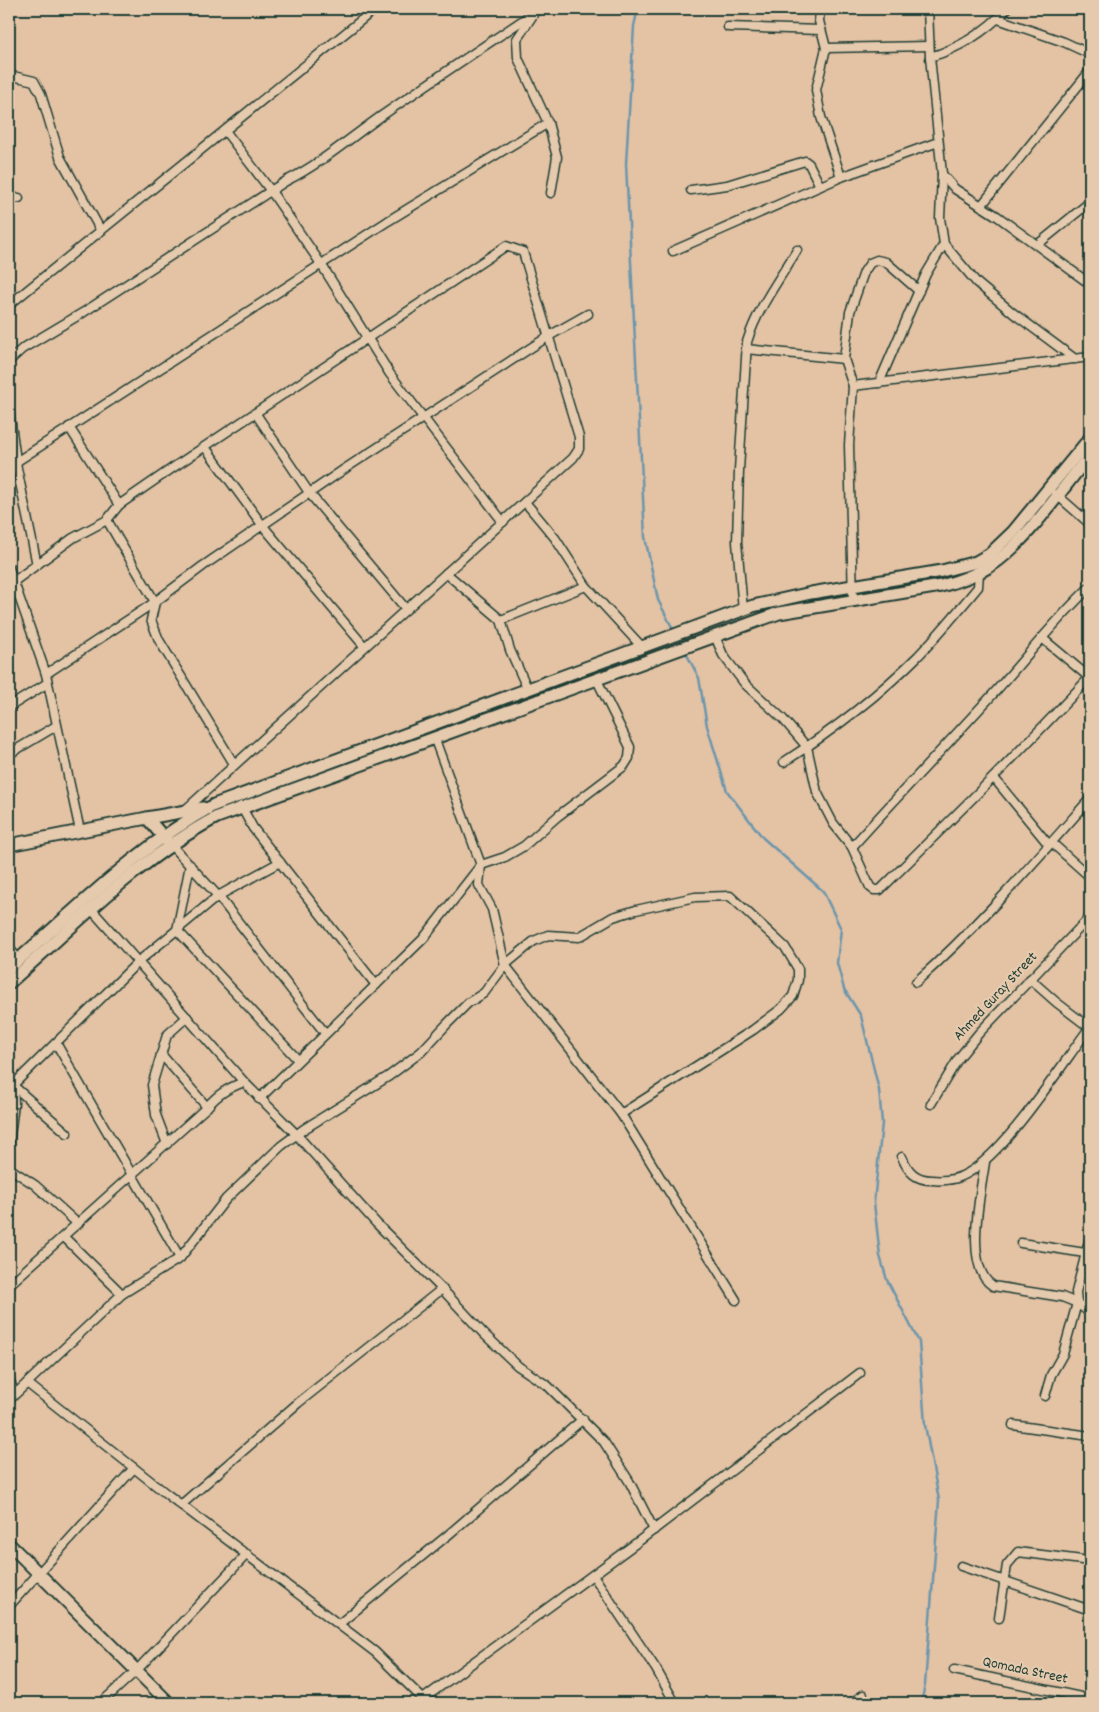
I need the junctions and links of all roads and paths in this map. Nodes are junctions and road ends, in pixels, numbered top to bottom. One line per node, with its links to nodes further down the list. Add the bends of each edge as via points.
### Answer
1 (375, 9): 16 (street)
2 (820, 9): 8 (street)
3 (928, 9): 9 (street)
4 (1007, 9): 6 (street)
5 (536, 10): 15 (street, via 517,39 518,58); 22 (street, via 313,167)
6 (998, 19): 11 (street); 12 (street, via 948,52)
7 (728, 27): 8 (street)
8 (821, 30): 10 (street)
9 (929, 46): 10 (street); 12 (street)
10 (826, 48): 19 (street, via 816,90 821,117)
11 (1090, 54)
12 (930, 57): 17 (street)
13 (1090, 72): 27 (street)
14 (9, 75): 28 (street, via 34,81 60,157)
15 (548, 123): 23 (street, via 557,156); 33 (street)
16 (226, 132): 22 (street); 28 (street)
17 (938, 142): 18 (street); 19 (street)
18 (942, 174): 27 (street, via 955,190); 29 (street, via 940,218)
19 (841, 177): 20 (street)
20 (820, 186): 21 (street, via 805,161 727,184); 32 (street)
21 (691, 190)
22 (271, 191): 33 (street); 44 (street, via 22,349)
23 (551, 193)
24 (19, 198): 25 (street)
25 (9, 199)
26 (1090, 202): 30 (street)
27 (981, 206): 30 (street)
28 (101, 231): 36 (street)
29 (944, 244): 35 (street); 43 (street, via 977,283)
30 (1037, 245): 34 (street)
31 (797, 250): 40 (street, via 752,326)
32 (673, 251)
33 (321, 264): 39 (street); 50 (street)
34 (1090, 284)
35 (919, 291): 42 (street, via 886,262 877,260 870,263 850,312); 45 (street)
36 (9, 305)
37 (588, 314): 38 (street)
38 (549, 336): 39 (street, via 523,252 506,246); 49 (street); 57 (street, via 579,437 579,449)
39 (367, 339): 48 (street); 49 (street)
40 (746, 349): 42 (street); 74 (street, via 737,542)
41 (1090, 357): 43 (street)
42 (844, 359): 46 (street)
43 (1075, 359): 45 (street)
44 (9, 361)
45 (879, 383): 46 (street)
46 (853, 386): 69 (street, via 849,445)
47 (9, 409): 54 (street)
48 (256, 414): 52 (street); 56 (street)
49 (425, 418): 56 (street); 60 (street)
50 (69, 427): 54 (street); 58 (street)
51 (1090, 438): 55 (main road)
52 (205, 447): 58 (street); 62 (street)
53 (1090, 455): 55 (main road)
54 (16, 462): 63 (street)
55 (1053, 492): 61 (street); 66 (main road, via 1008,552); 69 (main road, via 1001,545 976,562)
56 (310, 494): 62 (street); 73 (street)
57 (525, 502): 60 (street); 68 (street, via 555,538)
58 (119, 505): 59 (street)
59 (107, 520): 63 (street, via 73,538); 72 (street)
60 (503, 522): 65 (street)
61 (1090, 524)
62 (263, 526): 72 (street); 78 (street)
63 (37, 564): 67 (street)
64 (9, 568): 67 (street)
65 (446, 573): 73 (street); 75 (street)
66 (979, 573): 71 (main road, via 940,586); 88 (street, via 978,587 918,655 882,689)
67 (12, 583): 80 (street)
68 (586, 586): 75 (street); 79 (street)
69 (852, 586): 71 (street); 74 (main road, via 781,599)
70 (1090, 587): 77 (street)
71 (853, 600): 76 (main road, via 779,613)
72 (155, 602): 80 (street); 91 (street, via 151,620 159,640)
73 (406, 609): 78 (street)
74 (743, 610): 79 (main road)
75 (501, 620): 84 (street)
76 (711, 637): 81 (main road); 88 (street, via 745,684 783,718)
77 (1042, 638): 82 (street); 104 (street)
78 (364, 646): 91 (street)
79 (645, 646): 84 (main road)
80 (46, 674): 83 (street)
81 (596, 678): 87 (main road); 107 (street, via 630,748 629,758 624,766 524,846)
82 (1090, 678): 92 (street)
83 (46, 684): 85 (street); 86 (street)
84 (528, 690): 93 (main road)
85 (9, 708)
86 (56, 726): 89 (street); 99 (street)
87 (434, 737): 96 (main road); 107 (street)
88 (807, 747): 90 (street); 104 (street, via 817,792 833,823)
89 (9, 754)
90 (784, 762)
91 (234, 764): 97 (street)
92 (994, 778): 101 (street); 104 (street, via 880,890 870,887)
93 (238, 797): 95 (main road); 96 (street)
94 (1090, 799): 101 (street)
95 (214, 805): 97 (main road); 100 (main road)
96 (242, 808): 103 (main road, via 217,818); 105 (street, via 253,828)
97 (184, 811): 98 (main road)
98 (147, 818): 99 (main road); 100 (main road)
99 (80, 831): 102 (main road)
100 (162, 836): 103 (main road); 114 (main road)
101 (1050, 844): 108 (street); 119 (street, via 945,956)
102 (9, 845)
103 (171, 845): 106 (street); 110 (main road)
104 (852, 847)
105 (280, 862): 109 (street); 121 (street)
106 (190, 865): 109 (street); 112 (street)
107 (481, 865): 116 (street, via 479,885 492,909); 121 (street, via 423,939)
108 (1090, 876)
109 (218, 896): 112 (street); 124 (street)
110 (92, 910): 115 (street); 120 (main road)
111 (1090, 917): 118 (street, Ahmed Guray Street)
112 (177, 930): 115 (street); 127 (street)
113 (9, 948): 114 (street)
114 (19, 960): 117 (main road)
115 (139, 962): 122 (street); 125 (street)
116 (505, 965): 133 (street); 133 (street, via 534,941 548,935 579,937 613,917 636,910 722,895 736,900 785,947 798,969 798,980 792,996 781,1009); 135 (street, via 484,993 468,1003 421,1052)
117 (9, 968)
118 (1030, 979): 123 (street); 131 (street, Ahmed Guray Street, via 958,1059)
119 (916, 982)
120 (9, 983)
121 (376, 985): 124 (street)
122 (187, 1016): 126 (street, via 167,1036); 128 (street)
123 (1090, 1027): 139 (street, via 1022,1119)
124 (325, 1033): 127 (street)
125 (56, 1043): 129 (street); 141 (street)
126 (161, 1054): 132 (street); 136 (street, via 152,1085 156,1114)
127 (298, 1060): 130 (street)
128 (244, 1082): 130 (street); 132 (street, via 225,1090)
129 (11, 1084): 134 (street); 137 (street, via 14,1103)
130 (259, 1099): 135 (street)
131 (931, 1104)
132 (207, 1107): 136 (street)
133 (620, 1114): 151 (street)
134 (67, 1133)
135 (296, 1134): 147 (street, via 226,1199); 149 (street, via 377,1224)
136 (167, 1144): 141 (street)
137 (9, 1145)
138 (902, 1157): 139 (street, via 907,1169 921,1180 937,1181 962,1177)
139 (985, 1162): 152 (street, via 976,1253 980,1272 992,1286 1062,1297)
140 (9, 1168): 142 (street, via 35,1185)
141 (132, 1176): 142 (street); 147 (street)
142 (78, 1224): 143 (street)
143 (64, 1237): 148 (street); 150 (street)
144 (1090, 1237): 146 (street)
145 (1021, 1242): 146 (street)
146 (1085, 1253): 152 (street, via 1076,1292)
147 (180, 1258): 150 (street)
148 (11, 1280)
149 (442, 1289): 159 (street, via 511,1360 548,1386); 163 (street, via 298,1403)
150 (122, 1294): 156 (street)
151 (736, 1300)
152 (1077, 1303): 153 (street); 157 (street, via 1063,1354)
153 (1090, 1313)
154 (860, 1374): 164 (street)
155 (9, 1377): 158 (street)
156 (28, 1383): 158 (street); 162 (street)
157 (1045, 1396)
158 (12, 1397)
159 (583, 1419): 164 (street, via 604,1442 629,1481); 175 (street, via 448,1536)
160 (1013, 1425): 161 (street)
161 (1090, 1436)
162 (134, 1468): 163 (street); 169 (street)
163 (181, 1505): 166 (street)
164 (654, 1530): 170 (street)
165 (9, 1544): 169 (main road)
166 (247, 1554): 175 (street); 177 (street)
167 (1090, 1561): 171 (street, via 1018,1552 1007,1566)
168 (961, 1566): 171 (street)
169 (38, 1573): 172 (street); 177 (main road)
170 (593, 1575): 180 (street); 183 (street)
171 (1005, 1581): 173 (street); 174 (street)
172 (9, 1606)
173 (1090, 1610)
174 (999, 1618)
175 (339, 1624): 180 (street, via 375,1652)
176 (954, 1670): 179 (street, Qomada Street)
177 (136, 1671): 181 (street); 182 (main road)
178 (863, 1695): 184 (street)
179 (1090, 1699)
180 (426, 1701)
181 (101, 1703)
182 (169, 1703)
183 (676, 1703)
184 (851, 1703)

